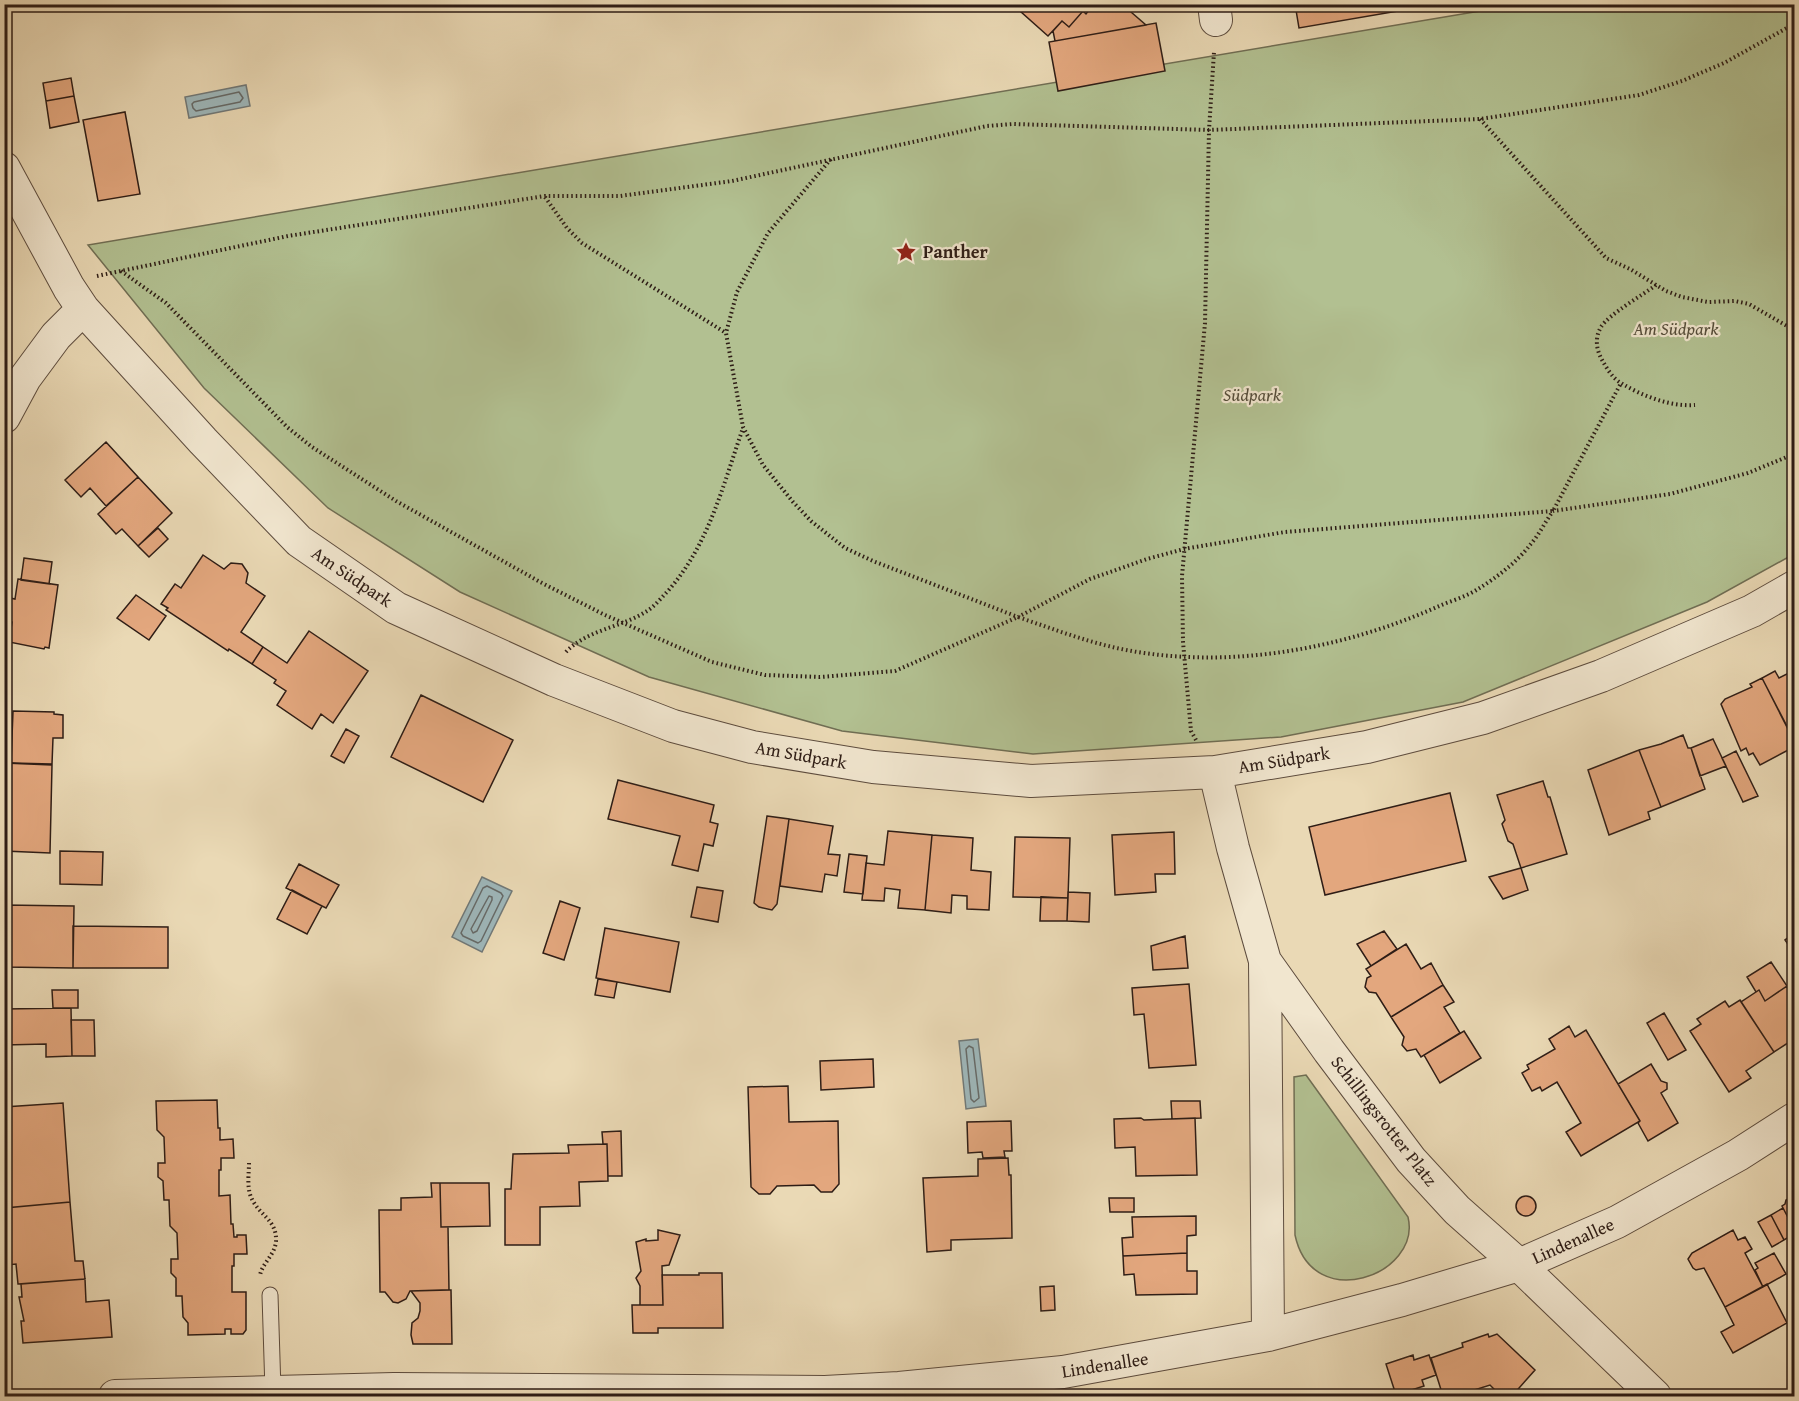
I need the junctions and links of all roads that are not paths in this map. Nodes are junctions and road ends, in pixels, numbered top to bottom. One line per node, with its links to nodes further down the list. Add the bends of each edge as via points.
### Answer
1 (4, 168): 2 (street, Am Südpark)
2 (84, 309): 3 (street, via 56,336 25,378); 5 (street, Am Südpark, via 299,541 396,608 554,680 673,726 752,747 873,767 1031,781)
3 (4, 417)
4 (1794, 587): 5 (street, Am Südpark, via 1752,611 1602,676 1483,718 1367,747)
5 (1215, 772): 6 (street, Schillingsrotter Platz)
6 (1265, 961): 8 (street, Schillingsrotter Platz, via 1411,1160 1457,1210); 10 (street, Schillingsrotter Platz)
7 (1794, 1119): 8 (street, Lindenallee, via 1617,1222)
8 (1519, 1265): 10 (street, Lindenallee); 13 (street, Schillingsrotter Platz)
9 (270, 1295): 11 (lane)
10 (1268, 1335): 11 (street, Lindenallee, via 1063,1372 899,1388 825,1392)
11 (273, 1391): 12 (street, Lindenallee)
12 (115, 1396)
13 (1655, 1396)

